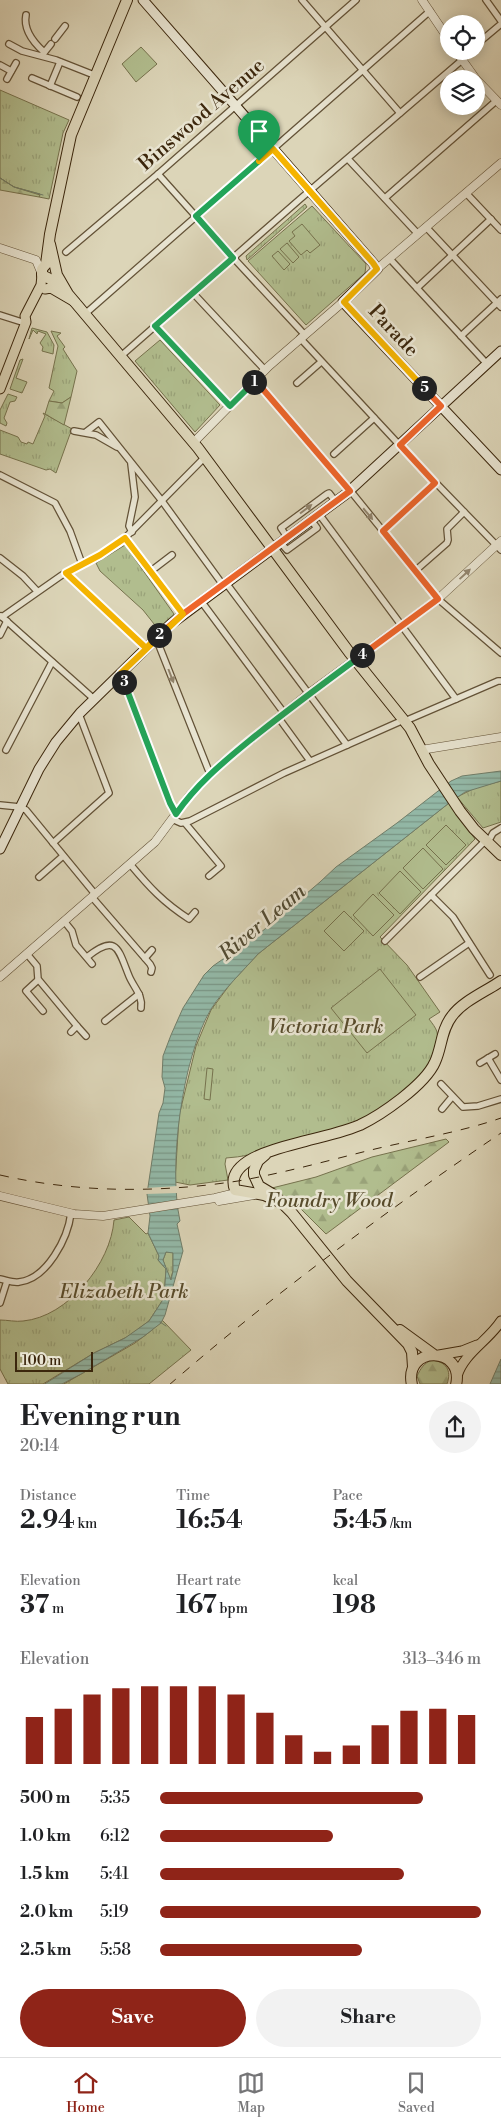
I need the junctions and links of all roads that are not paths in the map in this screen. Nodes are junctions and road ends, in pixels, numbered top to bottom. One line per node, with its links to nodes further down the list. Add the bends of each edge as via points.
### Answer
1 (127, 0): 24 (highway)
2 (143, 0): 31 (main road)
3 (302, 0): 12 (street)
4 (356, 0): 12 (street, Binswood Avenue)
5 (422, 0): 7 (street)
6 (486, 0): 9 (street)
7 (430, 11): 11 (street); 22 (street)
8 (26, 15): 17 (street, via 30,34)
9 (501, 22): 13 (street)
10 (65, 26): 14 (street)
11 (440, 26)
12 (325, 27): 22 (street); 31 (street, Binswood Avenue)
13 (485, 37)
14 (55, 39)
15 (9, 44): 17 (street, via 20,54)
16 (50, 44): 17 (street)
17 (43, 52): 19 (street)
18 (460, 60): 32 (street)
19 (60, 62): 24 (street); 27 (street)
20 (16, 63): 23 (street)
21 (0, 65): 23 (street)
22 (363, 70): 32 (street); 33 (street)
23 (11, 72): 26 (street)
24 (94, 75): 46 (highway, via 70,141)
25 (32, 78): 27 (street)
26 (7, 79)
27 (50, 86): 29 (street)
28 (485, 88): 30 (street)
29 (77, 98)
30 (499, 103): 39 (street)
31 (236, 106): 33 (main road); 36 (street, Binswood Avenue)
32 (400, 113): 34 (street)
33 (273, 149): 37 (main road); 40 (street)
34 (348, 159): 37 (street); 39 (street)
35 (501, 163): 38 (street)
36 (158, 174): 40 (street); 47 (street, Binswood Avenue)
37 (310, 191): 51 (street); 53 (main road)
38 (466, 193): 41 (street); 42 (street)
39 (385, 198): 44 (street)
40 (196, 216): 51 (street); 61 (street)
41 (491, 219): 43 (street); 49 (street)
42 (426, 227): 44 (street); 49 (street)
43 (501, 229)
44 (418, 234): 52 (street)
45 (0, 248): 48 (street)
46 (49, 248): 50 (street); 54 (highway)
47 (66, 252)
48 (20, 254): 50 (street); 54 (street, via 36,260)
49 (452, 255): 55 (street); 60 (street)
50 (38, 256): 54 (street)
51 (233, 258): 57 (street); 65 (street)
52 (390, 259): 53 (street); 55 (street)
53 (377, 269): 59 (main road)
54 (49, 272): 56 (main road); 58 (highway); 63 (main road, via 25,316)
55 (416, 288): 66 (street)
56 (45, 289): 58 (main road, via 51,288); 63 (main road)
57 (193, 293): 64 (street); 71 (street)
58 (72, 298): 61 (highway)
59 (344, 302): 65 (street); 76 (main road, Parade)
60 (500, 303): 66 (street)
61 (85, 314): 68 (highway)
62 (0, 315): 63 (street)
63 (25, 322): 74 (main road)
64 (155, 326): 68 (street); 75 (street)
65 (302, 336): 69 (street); 71 (street)
66 (461, 336): 70 (street)
67 (501, 351): 70 (main road)
68 (121, 356): 81 (highway)
69 (321, 362): 73 (street); 77 (street)
70 (487, 364): 76 (main road)
71 (265, 370): 72 (street)
72 (255, 380): 75 (street); 91 (street)
73 (297, 383)
74 (0, 389)
75 (230, 406): 81 (street)
76 (441, 406): 83 (main road); 88 (main road, Parade)
77 (374, 418): 82 (street); 83 (street)
78 (74, 431): 79 (street)
79 (86, 432): 84 (street); 84 (street, via 99,422)
80 (341, 438): 82 (street)
81 (194, 442): 86 (highway)
82 (346, 443): 85 (street)
83 (400, 445): 90 (street); 91 (main road)
84 (117, 447): 87 (street)
85 (334, 454)
86 (205, 457): 92 (street); 100 (highway)
87 (132, 464): 92 (street); 98 (street, via 135,497 130,526)
88 (501, 470)
89 (0, 475): 104 (street, via 55,503)
90 (435, 483): 94 (street); 97 (street)
91 (350, 491): 93 (main road); 97 (street, one-way to 97)
92 (162, 501): 98 (street); 108 (street)
93 (336, 502): 95 (main road); 100 (street, one-way to 93, via 281,528 327,494)
94 (464, 512): 101 (street); 106 (street, via 447,529 446,543)
95 (319, 514): 96 (main road); 109 (street)
96 (311, 520): 100 (main road); 100 (street, via 316,528 287,550)
97 (383, 531): 106 (street)
98 (132, 532): 99 (street)
99 (125, 538): 104 (street); 105 (street)
100 (280, 543): 108 (main road); 121 (highway)
101 (499, 546): 112 (street, one-way to 101)
102 (172, 555): 105 (street)
103 (0, 558): 110 (street)
104 (82, 564): 107 (street)
105 (151, 571): 114 (street)
106 (415, 571): 112 (street)
107 (66, 573): 110 (street); 119 (street)
108 (225, 584): 113 (main road); 125 (street)
109 (374, 589): 111 (street); 116 (street)
110 (38, 592): 115 (street)
111 (369, 593)
112 (438, 599): 116 (street); 120 (street)
113 (202, 601): 114 (main road); 129 (street)
114 (183, 614): 118 (main road)
115 (3, 617): 117 (street); 122 (street)
116 (402, 626): 121 (street); 127 (street)
117 (0, 635)
118 (156, 638): 119 (main road); 136 (street, one-way to 136)
119 (146, 648): 123 (main road)
120 (501, 653)
121 (356, 660): 125 (street); 130 (highway)
122 (52, 662): 126 (street); 134 (street, via 9,735)
123 (121, 673): 126 (main road); 139 (street)
124 (501, 681): 127 (street)
125 (308, 694): 129 (street); 132 (street)
126 (94, 699): 128 (main road)
127 (456, 699): 130 (street)
128 (79, 714): 138 (main road, via 50,749); 143 (street, via 109,793)
129 (281, 715): 135 (street); 136 (street)
130 (402, 722): 132 (street); 133 (highway)
131 (501, 737): 133 (street)
132 (347, 746): 135 (street)
133 (419, 747): 142 (highway, via 457,807)
134 (6, 750)
135 (310, 761): 140 (street)
136 (211, 773): 139 (street)
137 (0, 804): 138 (street)
138 (20, 807): 143 (street, via 28,812); 144 (main road)
139 (174, 816): 140 (street); 147 (street, via 155,842)
140 (185, 822): 148 (street, via 221,866)
141 (501, 828): 142 (street)
142 (489, 839): 145 (highway); 151 (street)
143 (53, 843): 146 (street)
144 (0, 850)
145 (501, 855)
146 (63, 856): 149 (street); 150 (street)
147 (130, 864): 150 (street); 152 (street, via 164,902 189,919)
148 (209, 876)
149 (39, 877)
150 (94, 895): 153 (street); 159 (street)
151 (431, 895): 154 (street); 155 (street, via 453,917)
152 (195, 912)
153 (64, 921): 157 (street); 158 (street)
154 (385, 941)
155 (469, 943): 162 (street); 164 (street)
156 (152, 950): 159 (street)
157 (27, 954): 163 (street); 165 (street, via 37,966)
158 (86, 957): 160 (street); 167 (street, via 100,947 114,947 122,956)
159 (145, 958): 161 (street, via 152,967)
160 (92, 964)
161 (151, 972)
162 (490, 975)
163 (0, 977)
164 (420, 977)
165 (38, 980): 169 (street, via 26,991); 171 (street)
166 (501, 981): 182 (highway, via 453,1015 445,1027 433,1066 398,1100 354,1127)
167 (139, 994): 168 (street); 170 (street)
168 (141, 1008)
169 (43, 1011)
170 (105, 1021)
171 (78, 1026): 172 (street); 173 (street)
172 (71, 1032)
173 (86, 1036)
174 (495, 1054): 175 (street)
175 (488, 1058): 176 (street); 177 (street)
176 (480, 1063)
177 (501, 1080)
178 (441, 1084): 179 (street)
179 (452, 1097): 180 (street, via 463,1108); 181 (street)
180 (501, 1099)
181 (442, 1109)
182 (272, 1150): 183 (highway, via 257,1156); 184 (highway, via 258,1161)
183 (238, 1172): 184 (street, via 245,1170); 185 (highway, via 233,1182)
184 (254, 1174): 186 (highway)
185 (238, 1191): 186 (highway); 188 (street)
186 (260, 1192): 188 (street, via 230,1200); 194 (highway, via 274,1195 298,1219 347,1281)
187 (0, 1196): 189 (street)
188 (207, 1199): 189 (street, via 103,1216)
189 (71, 1213): 191 (street, via 61,1246 44,1268 25,1281)
190 (0, 1279): 191 (street)
191 (7, 1281): 192 (street)
192 (0, 1303)
193 (501, 1321): 195 (main road)
194 (392, 1326): 196 (highway); 197 (highway, via 411,1349)
195 (483, 1342): 196 (main road, via 462,1351); 198 (main road, via 462,1362)
196 (436, 1354): 197 (highway, via 420,1359); 198 (highway, via 450,1362)
197 (410, 1378)
198 (457, 1380)

